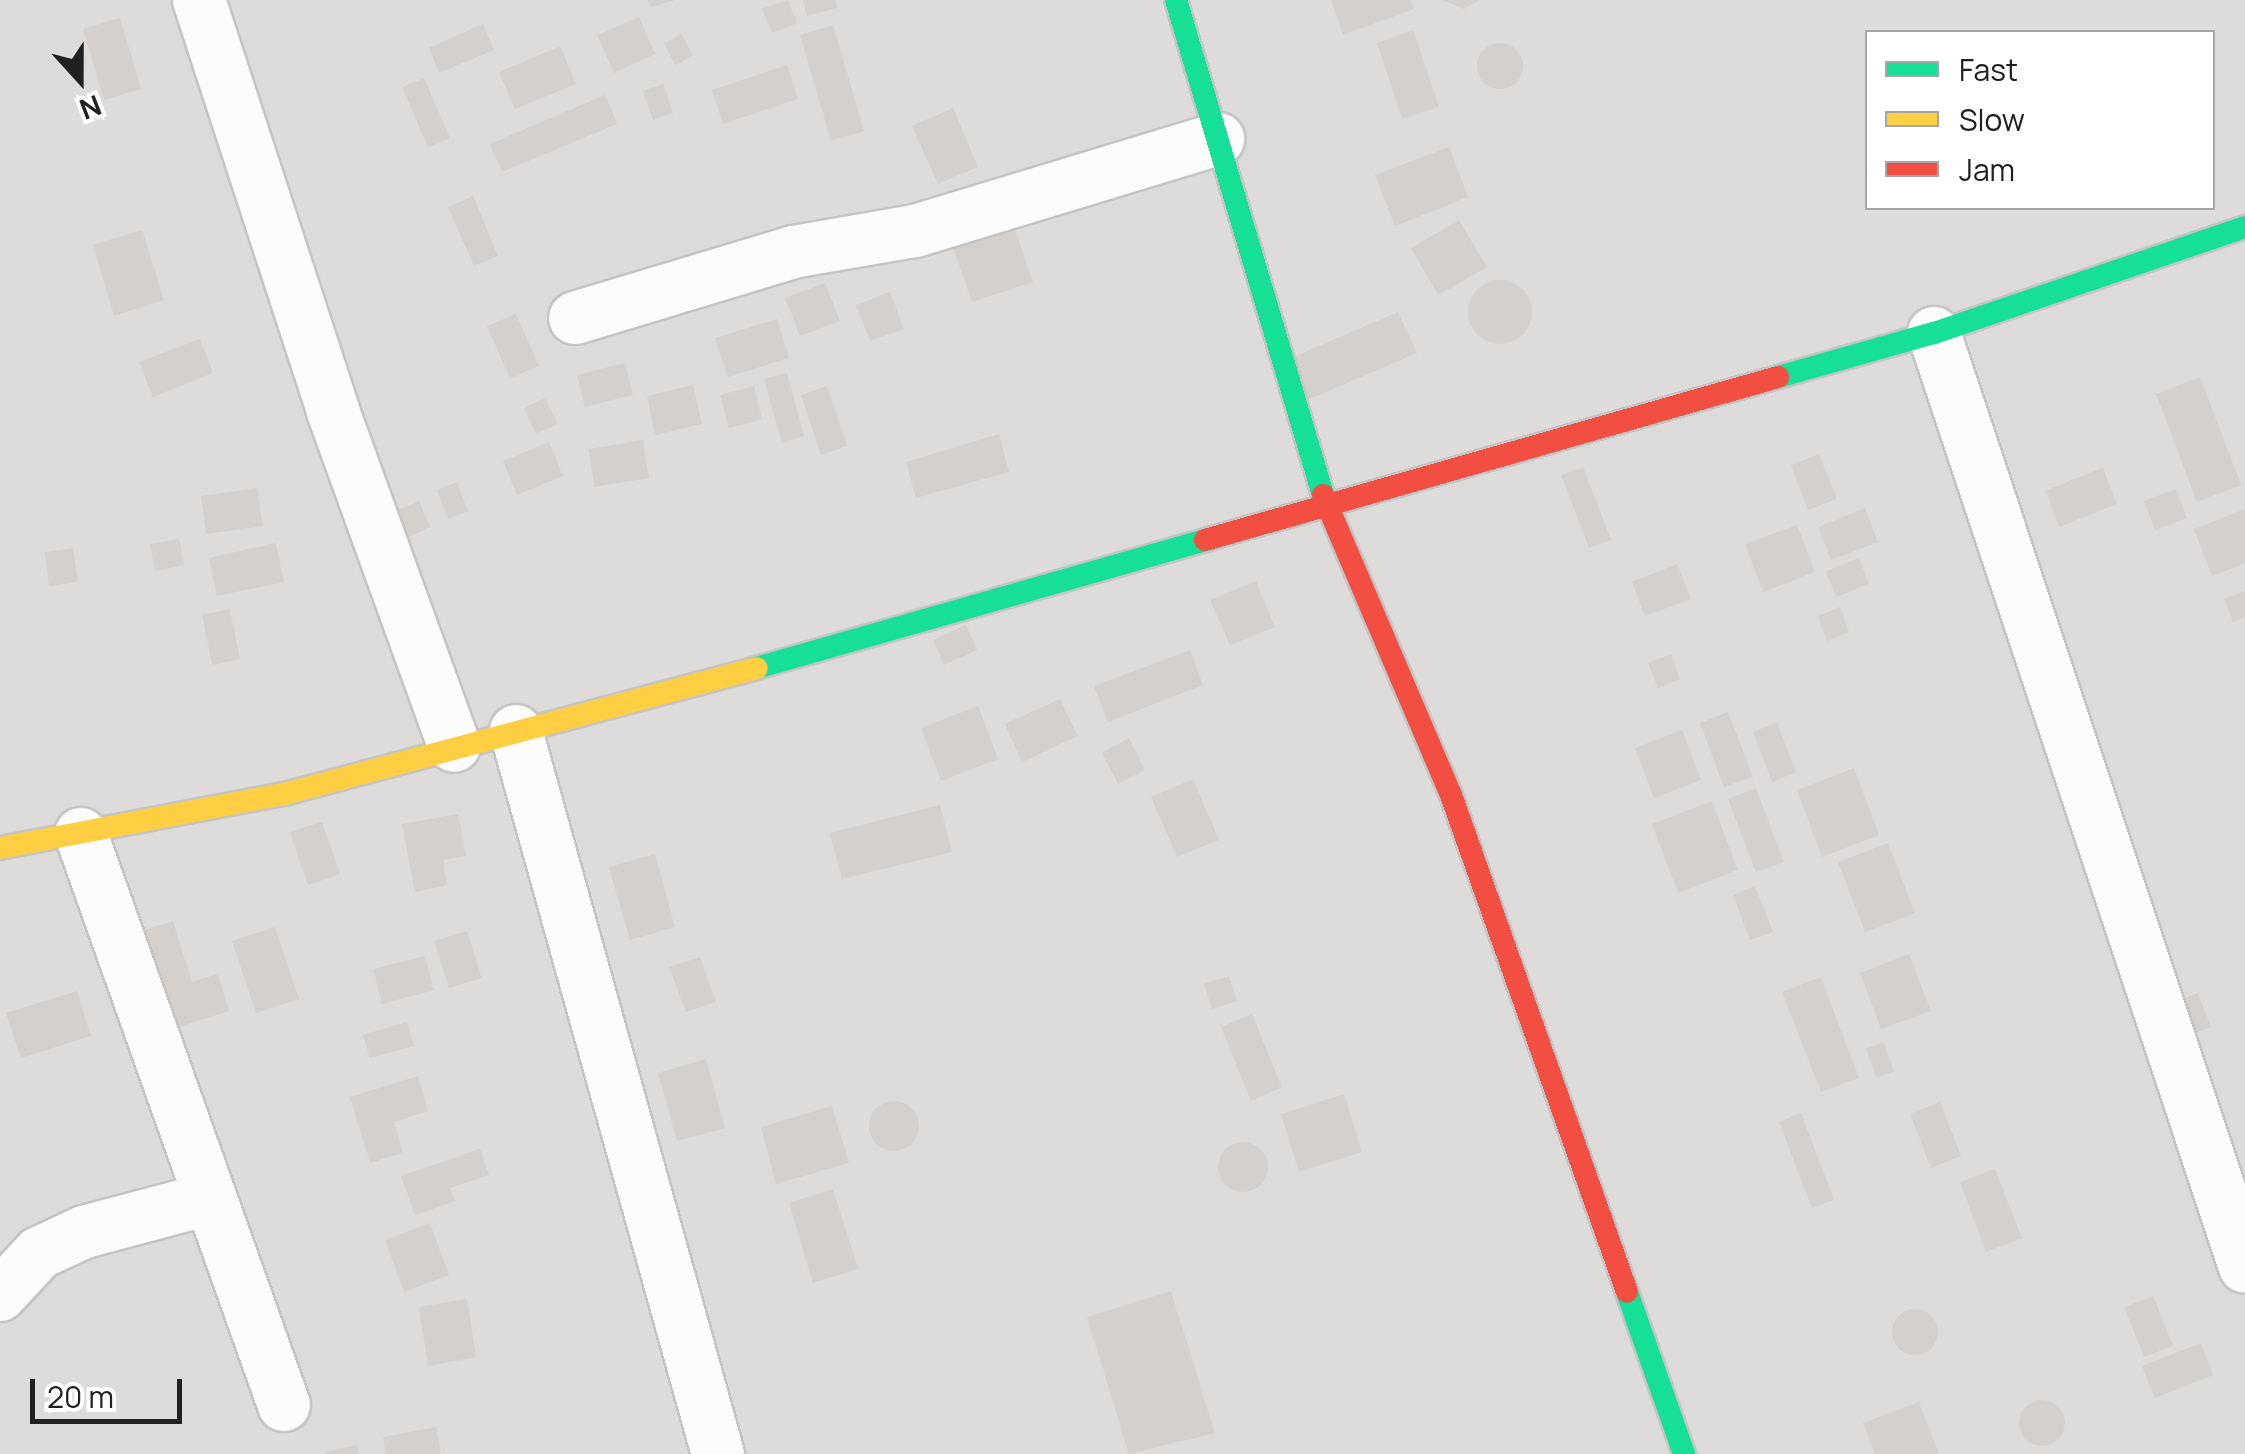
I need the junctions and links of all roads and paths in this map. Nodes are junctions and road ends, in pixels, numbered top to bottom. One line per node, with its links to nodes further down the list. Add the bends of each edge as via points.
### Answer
1 (199, 0): 9 (street, via 332,411)
2 (1176, 0): 3 (street)
3 (1218, 139): 5 (street, via 915,231 792,252); 7 (street)
4 (2245, 228): 6 (street)
5 (574, 318)
6 (1934, 333): 7 (street); 13 (street)
7 (1326, 506): 8 (street); 17 (street, via 1451,795)
8 (516, 731): 9 (street); 16 (street)
9 (454, 746): 10 (street, via 284,794)
10 (82, 834): 11 (street); 12 (street)
11 (0, 848)
12 (208, 1198): 14 (street, via 84,1232 39,1253); 15 (street)
13 (2245, 1267)
14 (0, 1295)
15 (284, 1405)
16 (718, 1454)
17 (1684, 1454)

